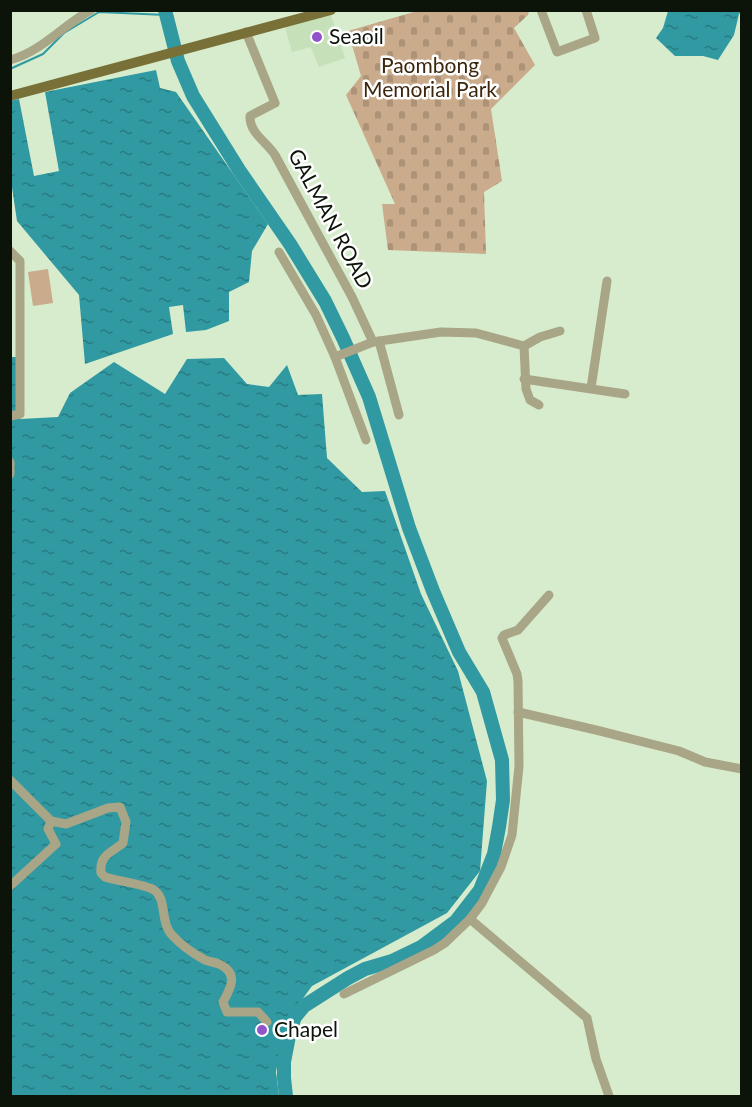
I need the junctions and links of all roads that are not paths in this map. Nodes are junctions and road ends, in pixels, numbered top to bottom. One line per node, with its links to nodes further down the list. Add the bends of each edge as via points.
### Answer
1 (91, 10): 6 (street, via 33,51)
2 (331, 10): 5 (main road)
3 (541, 10): 4 (street, via 557,52 595,38)
4 (586, 10)
5 (246, 32): 7 (main road); 12 (street, GALMAN ROAD, via 275,103 250,116 250,121 275,155)
6 (10, 60)
7 (10, 96)
8 (10, 252): 20 (street, via 20,261 20,414)
9 (279, 252): 14 (street)
10 (607, 281): 16 (street)
11 (561, 331): 13 (street)
12 (376, 342): 13 (street, via 441,332 476,333); 14 (street); 19 (street)
13 (524, 346): 15 (street)
14 (339, 355): 21 (street)
15 (524, 379): 16 (street); 18 (street, via 527,395)
16 (591, 388): 17 (street)
17 (625, 394)
18 (539, 405)
19 (399, 415)
20 (10, 416)
21 (366, 441)
22 (10, 462): 23 (street)
23 (10, 474)
24 (549, 595): 25 (street, via 518,630 502,638 517,674)
25 (518, 712): 26 (street); 30 (street, via 519,766 512,835 496,879)
26 (741, 769)
27 (10, 780): 28 (street)
28 (51, 821): 29 (street, via 48,829 56,844); 32 (street, via 66,824 120,807 126,822 123,843 101,860 101,873 154,890 161,898 165,927 173,936 196,955 228,971 232,987 224,1002 227,1012 258,1012)
29 (10, 886)
30 (470, 919): 31 (street, via 434,950); 33 (street, via 587,1018)
31 (344, 994)
32 (267, 1022)
33 (609, 1096)

